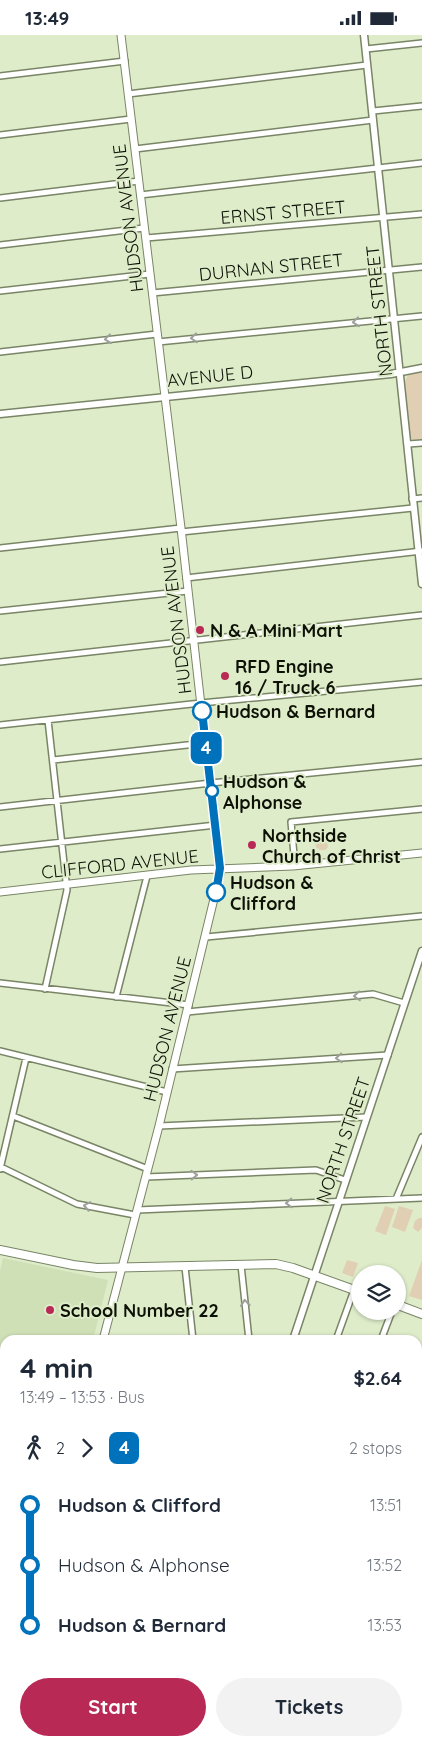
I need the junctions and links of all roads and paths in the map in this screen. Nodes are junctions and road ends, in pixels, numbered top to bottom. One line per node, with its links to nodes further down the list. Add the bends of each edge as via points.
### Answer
1 (121, 35): 5 (main road, HUDSON AVENUE)
2 (364, 35): 4 (street, NORTH STREET)
3 (422, 43): 4 (street)
4 (366, 49): 6 (street, NORTH STREET)
5 (125, 61): 7 (street); 8 (main road, HUDSON AVENUE)
6 (367, 65): 8 (street); 10 (street, NORTH STREET)
7 (0, 76)
8 (128, 94): 11 (main road, HUDSON AVENUE)
9 (422, 106): 10 (street)
10 (372, 111): 12 (street, NORTH STREET)
11 (132, 119): 13 (street); 14 (main road, HUDSON AVENUE)
12 (373, 120): 14 (street); 16 (street, NORTH STREET)
13 (0, 135)
14 (135, 149): 17 (main road, HUDSON AVENUE)
15 (422, 163): 16 (street)
16 (378, 167): 18 (street); 21 (street, NORTH STREET)
17 (139, 181): 18 (main road, HUDSON AVENUE); 19 (street)
18 (140, 195): 22 (main road, HUDSON AVENUE)
19 (0, 198)
20 (422, 214): 21 (street, ERNST STREET)
21 (384, 217): 23 (street, ERNST STREET); 26 (street, NORTH STREET)
22 (144, 228): 23 (main road, HUDSON AVENUE); 24 (street)
23 (146, 238): 27 (main road, HUDSON AVENUE)
24 (0, 245)
25 (422, 267): 26 (street, DURNAN STREET)
26 (389, 270): 29 (street, DURNAN STREET); 31 (street, NORTH STREET)
27 (150, 274): 28 (street); 29 (main road, HUDSON AVENUE)
28 (0, 291)
29 (152, 293): 32 (main road, HUDSON AVENUE)
30 (422, 316): 31 (street)
31 (394, 319): 32 (street, one-way to 32); 35 (street, NORTH STREET)
32 (157, 338): 33 (street, one-way to 33); 36 (main road, HUDSON AVENUE)
33 (0, 352)
34 (422, 368): 35 (street, AVENUE D)
35 (400, 372): 36 (street, AVENUE D); 39 (street, NORTH STREET)
36 (164, 396): 37 (street, AVENUE D); 43 (main road, HUDSON AVENUE)
37 (0, 414)
38 (422, 443): 39 (street)
39 (408, 444): 41 (street, NORTH STREET)
40 (422, 498): 41 (street)
41 (412, 499): 42 (street, NORTH STREET)
42 (413, 509): 43 (street); 45 (street, NORTH STREET)
43 (181, 530): 44 (street); 46 (main road, HUDSON AVENUE)
44 (0, 548)
45 (420, 551): 46 (street); 47 (street, NORTH STREET)
46 (186, 578): 48 (main road, HUDSON AVENUE)
47 (422, 584)
48 (188, 591): 49 (street); 51 (main road, HUDSON AVENUE)
49 (0, 611)
50 (422, 615): 51 (street)
51 (193, 640): 52 (street); 54 (main road, HUDSON AVENUE)
52 (0, 662)
53 (422, 682): 54 (street)
54 (201, 703): 55 (street); 57 (main road, HUDSON AVENUE)
55 (48, 720): 56 (street); 58 (street)
56 (0, 725)
57 (205, 743): 58 (street); 60 (main road, HUDSON AVENUE)
58 (53, 760): 61 (street)
59 (422, 762): 60 (street)
60 (211, 783): 61 (street); 64 (main road, HUDSON AVENUE)
61 (57, 799): 62 (street); 65 (street)
62 (0, 807)
63 (422, 809): 68 (street, via 293,821 290,824)
64 (216, 825): 65 (street); 69 (main road, HUDSON AVENUE)
65 (62, 842): 66 (street); 71 (street)
66 (0, 849)
67 (422, 853): 68 (main road, CLIFFORD AVENUE)
68 (294, 866): 69 (main road, CLIFFORD AVENUE)
69 (220, 868): 70 (main road, CLIFFORD AVENUE); 74 (main road, HUDSON AVENUE)
70 (147, 876): 71 (main road, CLIFFORD AVENUE); 78 (street)
71 (66, 885): 72 (main road, CLIFFORD AVENUE); 77 (street, via 66,898)
72 (0, 892)
73 (422, 916): 74 (street)
74 (206, 937): 80 (main road, HUDSON AVENUE)
75 (422, 951): 79 (street, NORTH STREET)
76 (0, 983): 77 (street)
77 (45, 989): 78 (street)
78 (116, 997): 80 (street)
79 (404, 1003): 80 (street, one-way to 80, via 373,994); 82 (street, NORTH STREET)
80 (188, 1008): 84 (main road, HUDSON AVENUE)
81 (0, 1051): 83 (street)
82 (388, 1055): 84 (street, one-way to 84); 87 (street, NORTH STREET)
83 (26, 1058): 85 (street); 86 (street)
84 (172, 1069): 85 (main road, HUDSON AVENUE)
85 (167, 1092): 88 (main road, HUDSON AVENUE)
86 (13, 1116): 90 (street); 91 (street)
87 (367, 1117): 88 (street); 93 (street, NORTH STREET)
88 (159, 1126): 91 (main road, HUDSON AVENUE)
89 (422, 1137): 95 (street)
90 (0, 1168): 97 (street, one-way to 90, via 77,1204)
91 (148, 1169): 92 (main road, HUDSON AVENUE)
92 (146, 1177): 93 (street, one-way to 93, via 316,1170); 97 (main road, HUDSON AVENUE)
93 (345, 1180): 96 (street, NORTH STREET)
94 (422, 1198): 95 (street)
95 (396, 1199): 96 (street)
96 (338, 1201): 97 (street, one-way to 97); 102 (street, NORTH STREET)
97 (136, 1212): 101 (main road, HUDSON AVENUE)
98 (0, 1250): 101 (main road, via 83,1267)
99 (241, 1265): 100 (main road); 102 (main road, via 276,1264); 110 (street, one-way to 99)
100 (185, 1267): 101 (main road); 109 (street)
101 (121, 1269): 108 (main road, HUDSON AVENUE)
102 (313, 1275): 103 (main road); 111 (street, NORTH STREET)
103 (351, 1289)
104 (351, 1305): 112 (street)
105 (406, 1308): 106 (main road)
106 (422, 1314)
107 (389, 1320): 113 (street)
108 (103, 1335)
109 (192, 1335)
110 (248, 1335)
111 (295, 1335)
112 (338, 1335)
113 (383, 1335)

